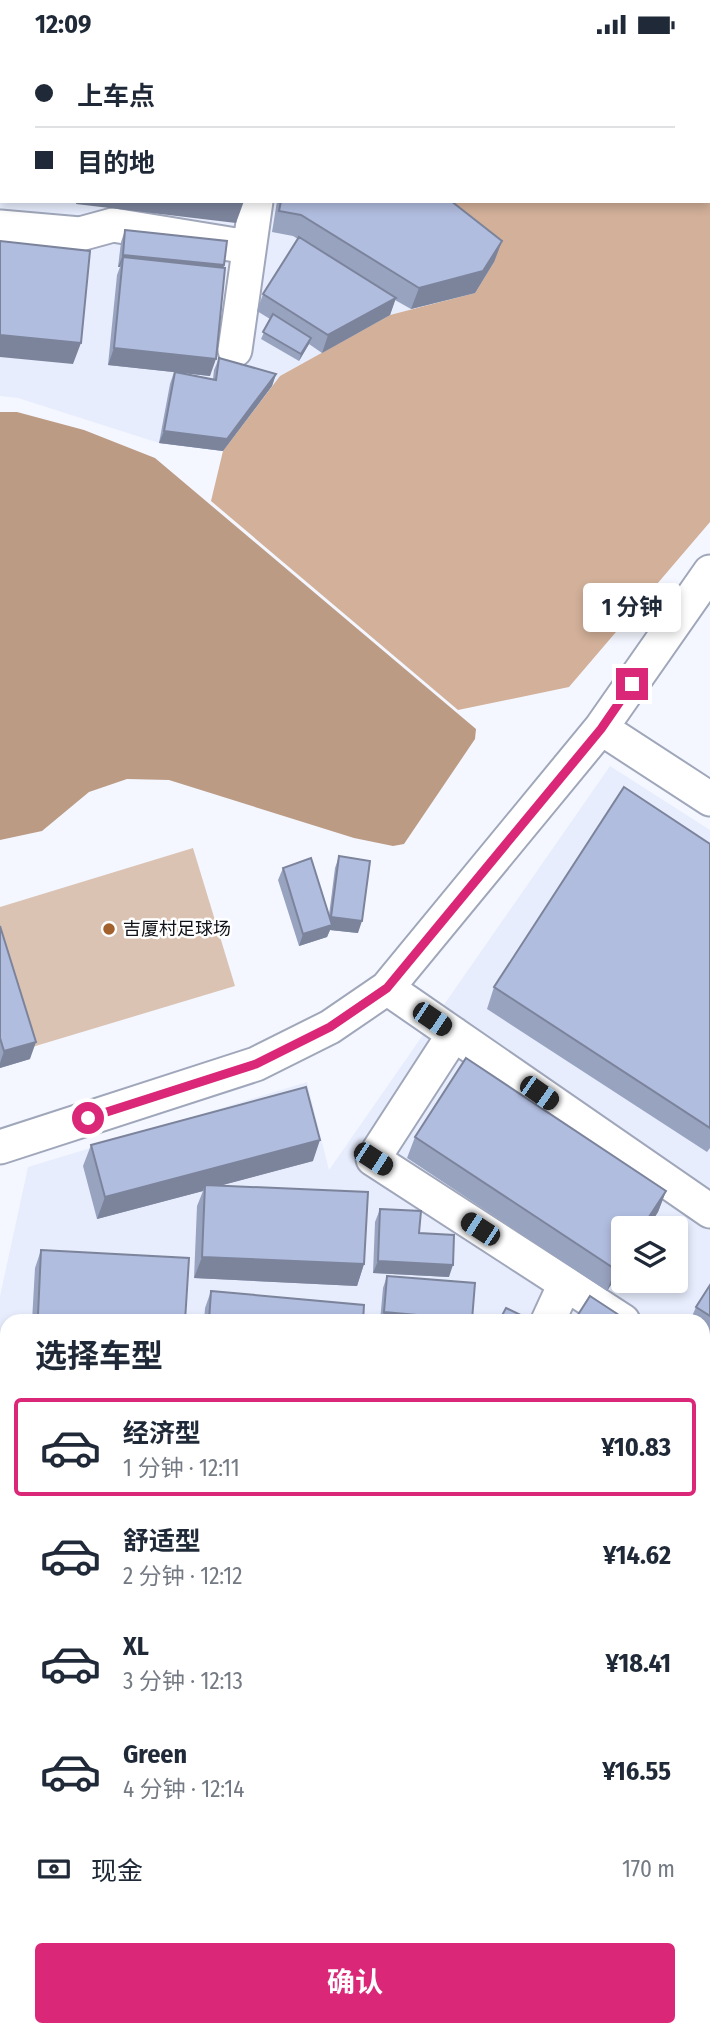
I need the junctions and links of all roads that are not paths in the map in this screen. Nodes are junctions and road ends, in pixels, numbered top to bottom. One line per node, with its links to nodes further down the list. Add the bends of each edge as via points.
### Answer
1 (256, 203): 3 (street)
2 (0, 227): 3 (street, via 80,234 113,225)
3 (248, 247): 4 (street)
4 (235, 350)
5 (710, 572): 6 (street)
6 (601, 729): 7 (street); 8 (street)
7 (710, 799)
8 (387, 988): 9 (street); 10 (street, via 330,1027 256,1064)
9 (454, 1034): 11 (street); 12 (street, via 373,1159)
10 (0, 1147)
11 (710, 1211)
12 (565, 1284): 13 (street); 14 (street)
13 (551, 1314)
14 (612, 1314)

